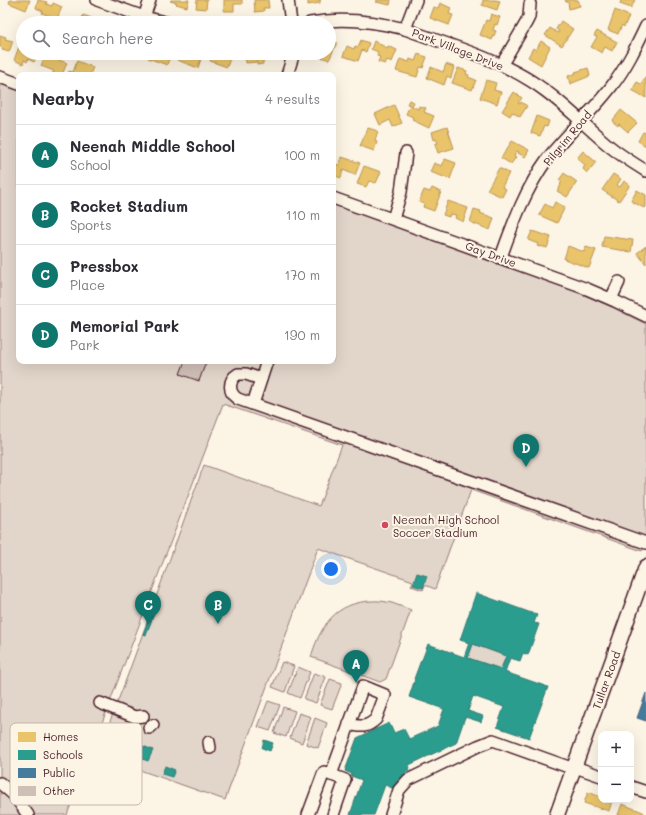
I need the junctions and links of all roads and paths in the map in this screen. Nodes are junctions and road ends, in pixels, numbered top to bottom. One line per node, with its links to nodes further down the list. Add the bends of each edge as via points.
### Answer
1 (97, 0): 6 (street)
2 (150, 0): 6 (street)
3 (288, 0): 7 (street)
4 (416, 0): 10 (street)
5 (530, 4): 12 (street, via 526,23)
6 (144, 16)
7 (291, 16)
8 (336, 21): 10 (street, Park Village Drive, via 374,22)
9 (646, 26): 16 (street, Pilgrim Road, via 626,65 611,87)
10 (405, 29): 12 (street, Park Village Drive)
11 (292, 60): 13 (street)
12 (502, 64): 16 (street, Park Village Drive, via 543,90)
13 (288, 72)
14 (0, 77): 15 (street)
15 (16, 83)
16 (581, 121): 18 (street, Park Village Drive, via 609,146); 21 (street, Pilgrim Road, via 548,159 533,182)
17 (406, 153): 20 (street, via 401,192)
18 (646, 171)
19 (336, 199): 20 (street, Gay Drive)
20 (393, 219): 21 (street, Gay Drive)
21 (501, 257): 23 (street, Gay Drive)
22 (619, 282): 23 (street)
23 (611, 299): 24 (street, Gay Drive)
24 (646, 316)
25 (266, 364): 26 (street)
26 (261, 379): 27 (street); 27 (street, via 242,373 233,379 230,388 233,396)
27 (252, 404): 28 (street)
28 (646, 543)
29 (646, 567): 33 (main road, Tullar Road)
30 (100, 703): 31 (street, via 135,717)
31 (143, 716)
32 (349, 724): 34 (street)
33 (574, 768): 35 (street); 44 (street, via 493,740 408,780 399,790); 45 (main road, Tullar Road)
34 (330, 775): 42 (street, via 324,772); 43 (street, via 346,780)
35 (598, 775)
36 (0, 783): 38 (street)
37 (634, 788): 39 (street)
38 (10, 792)
39 (646, 792)
40 (21, 805): 41 (street)
41 (28, 815)
42 (308, 815)
43 (333, 815)
44 (391, 815)
45 (557, 815)

